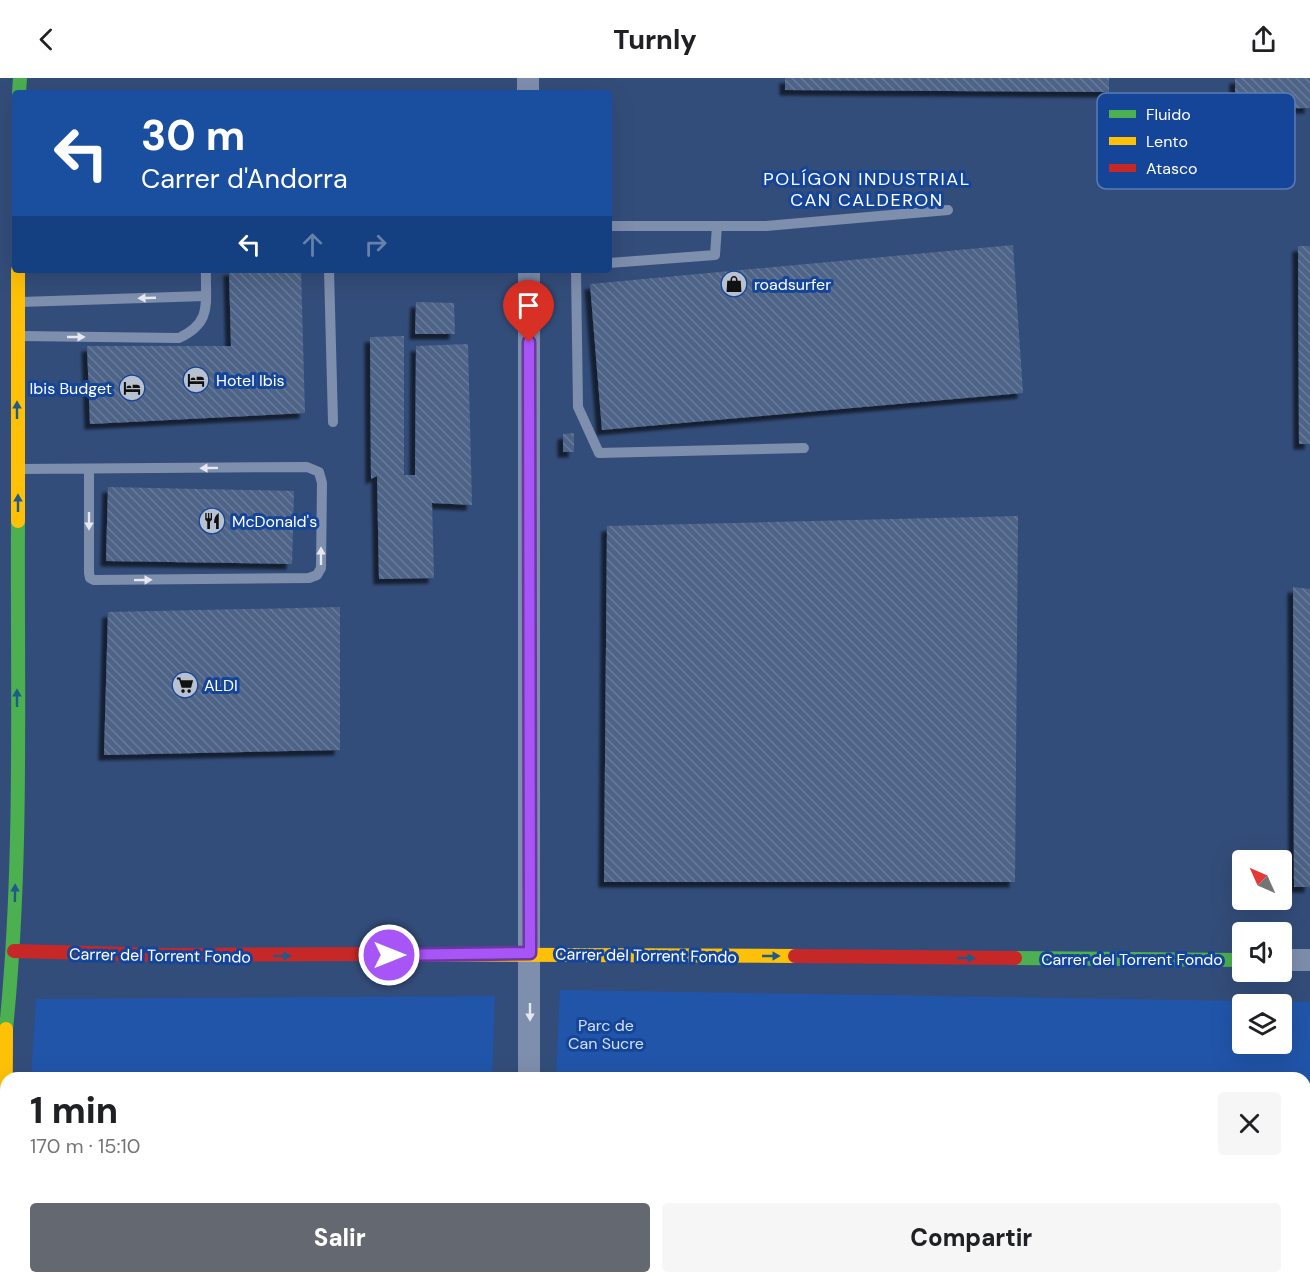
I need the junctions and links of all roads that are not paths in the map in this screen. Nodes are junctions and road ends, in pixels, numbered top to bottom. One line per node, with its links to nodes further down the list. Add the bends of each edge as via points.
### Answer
1 (948, 210): 3 (lane, via 766,226)
2 (612, 226): 3 (lane)
3 (717, 226): 4 (lane, via 715,255)
4 (612, 262)
5 (18, 273): 11 (street)
6 (206, 273): 10 (lane)
7 (329, 273): 13 (lane)
8 (529, 273): 19 (street)
9 (576, 273): 14 (lane, via 578,407 599,453)
10 (205, 296): 11 (lane, one-way to 11); 12 (lane, one-way to 10, via 179,338 194,331 205,316)
11 (17, 302): 12 (street)
12 (18, 336): 15 (street, one-way to 12)
13 (333, 422)
14 (804, 448)
15 (18, 469): 16 (lane); 17 (street); 18 (street, one-way to 15)
16 (89, 469): 16 (lane, one-way to 16, via 89,573 94,580 309,578 321,568 319,472 307,467)
17 (6, 486)
18 (14, 951): 19 (street, Carrer del Torrent Fondo, one-way to 19, via 255,956); 23 (street)
19 (530, 953): 20 (street, Carrer del Torrent Fondo, one-way to 20); 24 (street, one-way to 24)
20 (1232, 960)
21 (1292, 960): 22 (street)
22 (1310, 960)
23 (4, 1072)
24 (529, 1072)

